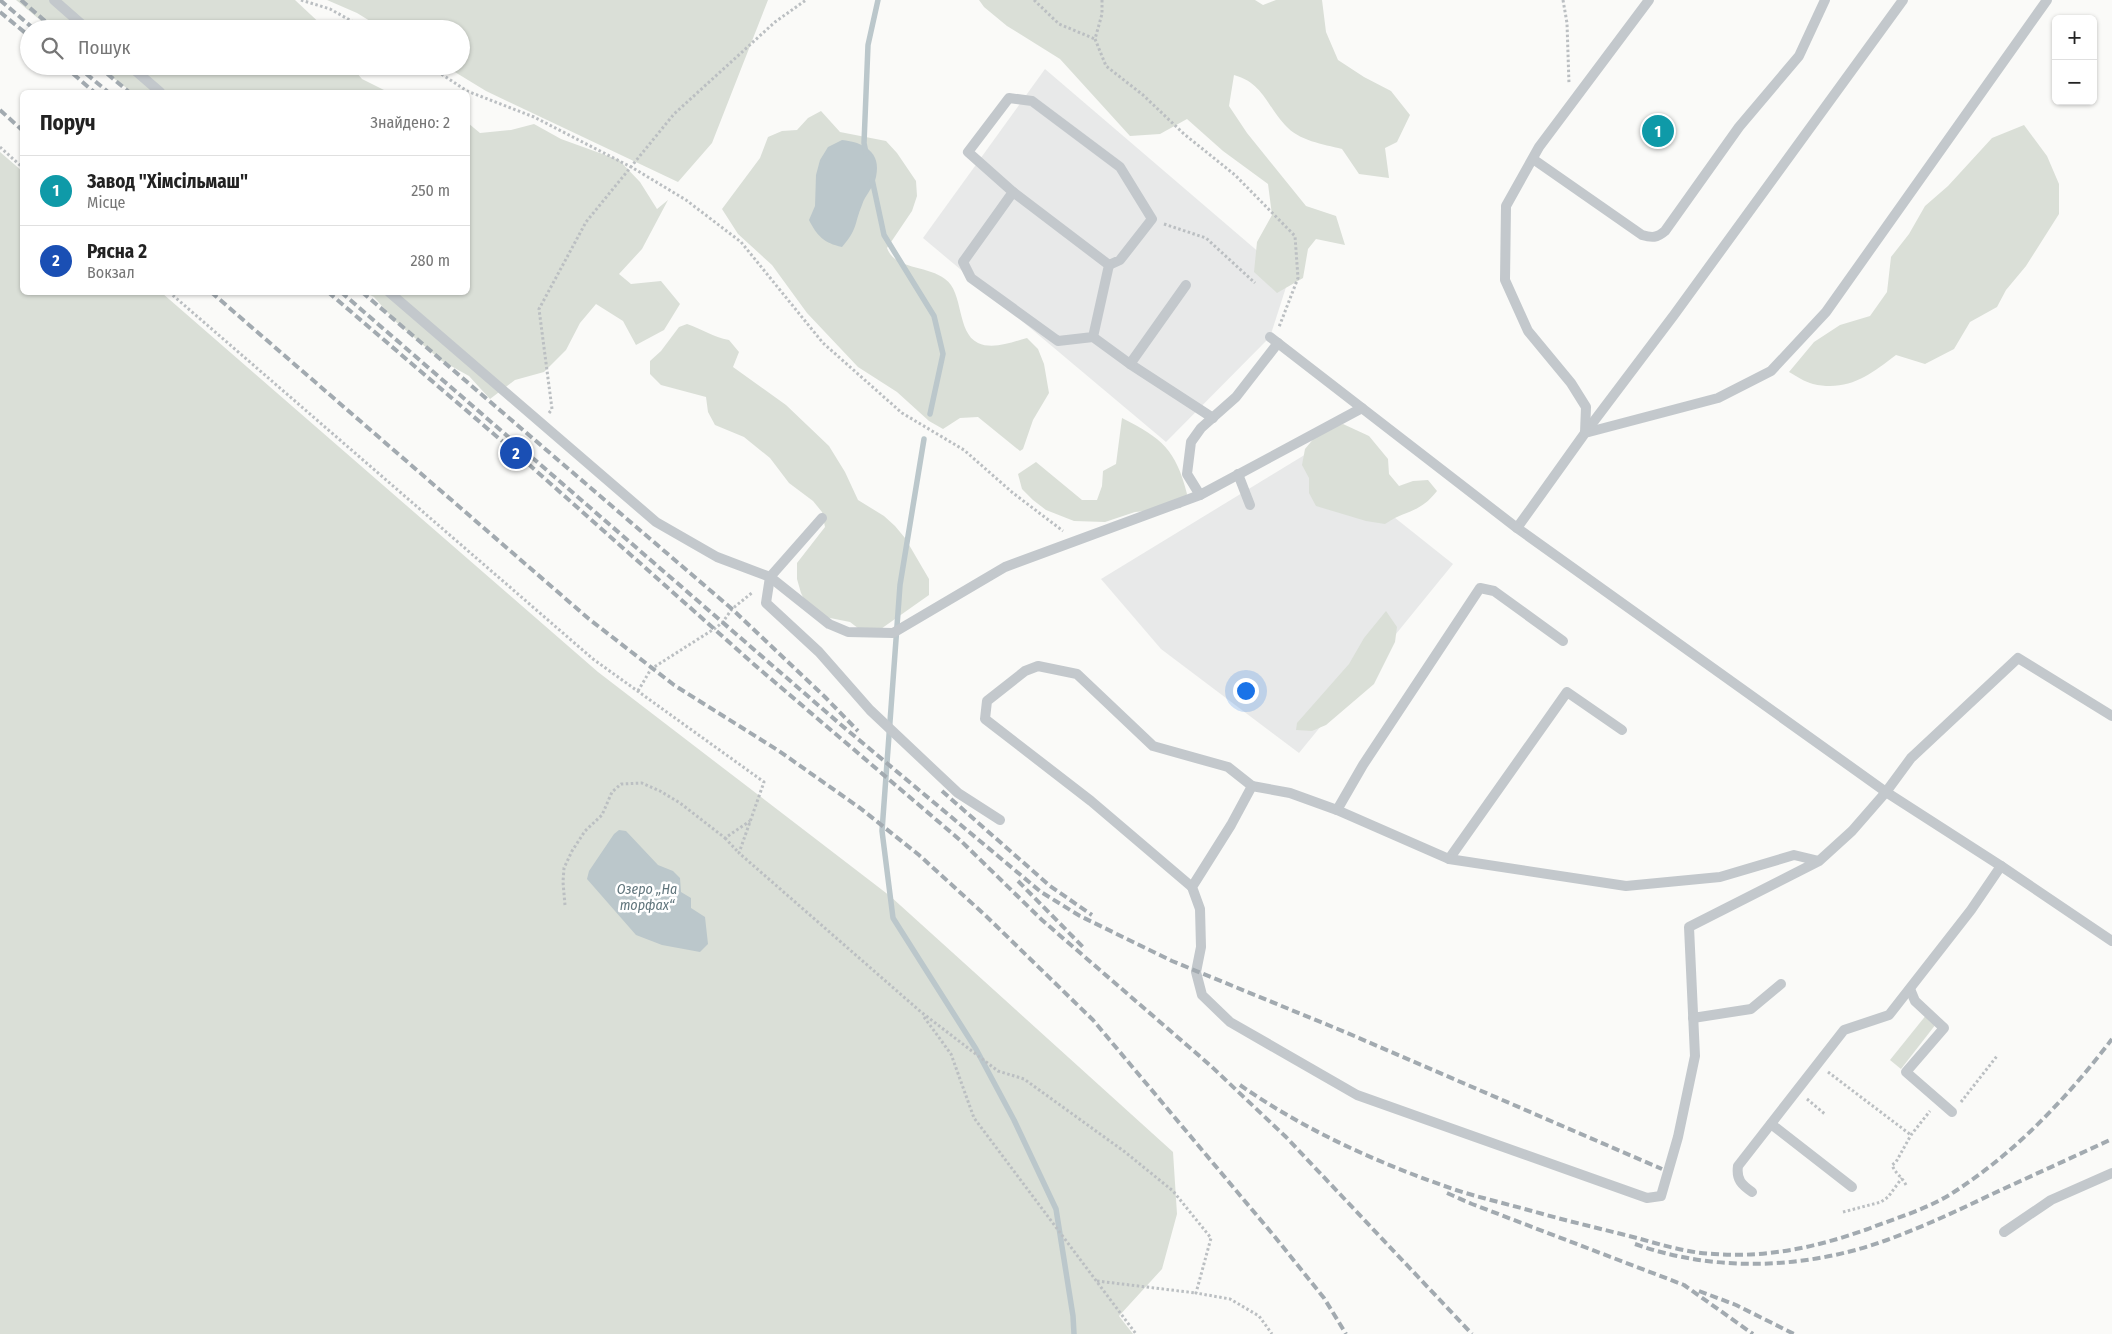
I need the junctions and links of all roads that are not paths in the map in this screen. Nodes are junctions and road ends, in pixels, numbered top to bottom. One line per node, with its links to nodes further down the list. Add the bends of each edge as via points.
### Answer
1 (54, 0): 6 (lane)
2 (1649, 0): 9 (lane)
3 (1825, 0): 9 (lane, via 1800,56 1739,127 1665,231 1658,236 1642,235)
4 (1903, 0): 18 (lane)
5 (2047, 0): 18 (lane, via 1826,312 1771,371 1718,398)
6 (77, 20)
7 (140, 75): 8 (lane)
8 (158, 90)
9 (1533, 159): 18 (lane, via 1506,206 1505,280 1528,331 1586,407)
10 (1013, 192): 11 (lane); 11 (lane, via 968,152 1009,98 1032,101 1120,167 1152,219 1120,260); 14 (lane, via 963,262 971,278 1058,341)
11 (1109, 265): 14 (lane)
12 (1186, 285): 15 (lane)
13 (392, 295): 24 (lane, via 656,522 717,557)
14 (1093, 337): 15 (lane)
15 (1130, 364): 17 (lane)
16 (1362, 408): 17 (lane, via 1274,340 1236,397); 19 (lane); 23 (lane)
17 (1212, 418): 20 (lane, via 1191,442 1187,474)
18 (1585, 433): 23 (lane)
19 (1238, 474): 20 (lane); 21 (lane)
20 (1200, 495): 24 (lane, via 1005,567 892,633 848,632 829,624)
21 (1250, 504)
22 (822, 518): 24 (lane)
23 (1517, 528): 29 (lane)
24 (770, 577): 31 (lane, via 766,603 820,652 870,710 958,793)
25 (1563, 641): 30 (lane, via 1494,591 1480,588 1363,765)
26 (2112, 716): 29 (lane, via 2018,658 1911,758)
27 (1622, 730): 32 (lane, via 1567,692)
28 (1252, 786): 30 (lane, via 1290,793); 35 (lane); 35 (lane, via 1228,768 1154,746 1077,674 1038,666 1025,671 987,701 985,719 1091,801)
29 (1886, 792): 33 (lane, via 1852,831); 34 (lane)
30 (1337, 810): 32 (lane)
31 (1000, 820)
32 (1449, 859): 33 (lane, via 1626,886 1720,877 1794,855)
33 (1819, 861): 39 (lane, via 1689,927)
34 (2001, 866): 36 (lane); 38 (lane)
35 (1192, 887): 39 (lane, via 1200,909 1201,948 1196,972 1202,995 1230,1022 1357,1095 1647,1198 1661,1196 1678,1137 1695,1056)
36 (2112, 941)
37 (1780, 984): 39 (lane, via 1751,1009)
38 (1910, 989): 40 (lane, via 1915,1001 1944,1028 1906,1072); 41 (lane, via 1889,1015 1844,1030)
39 (1693, 1018)
40 (1952, 1112)
41 (1771, 1124): 43 (lane); 44 (lane, via 1738,1166 1740,1183)
42 (2112, 1173): 45 (lane, via 2051,1200)
43 (1852, 1187)
44 (1752, 1192)
45 (2004, 1232)

